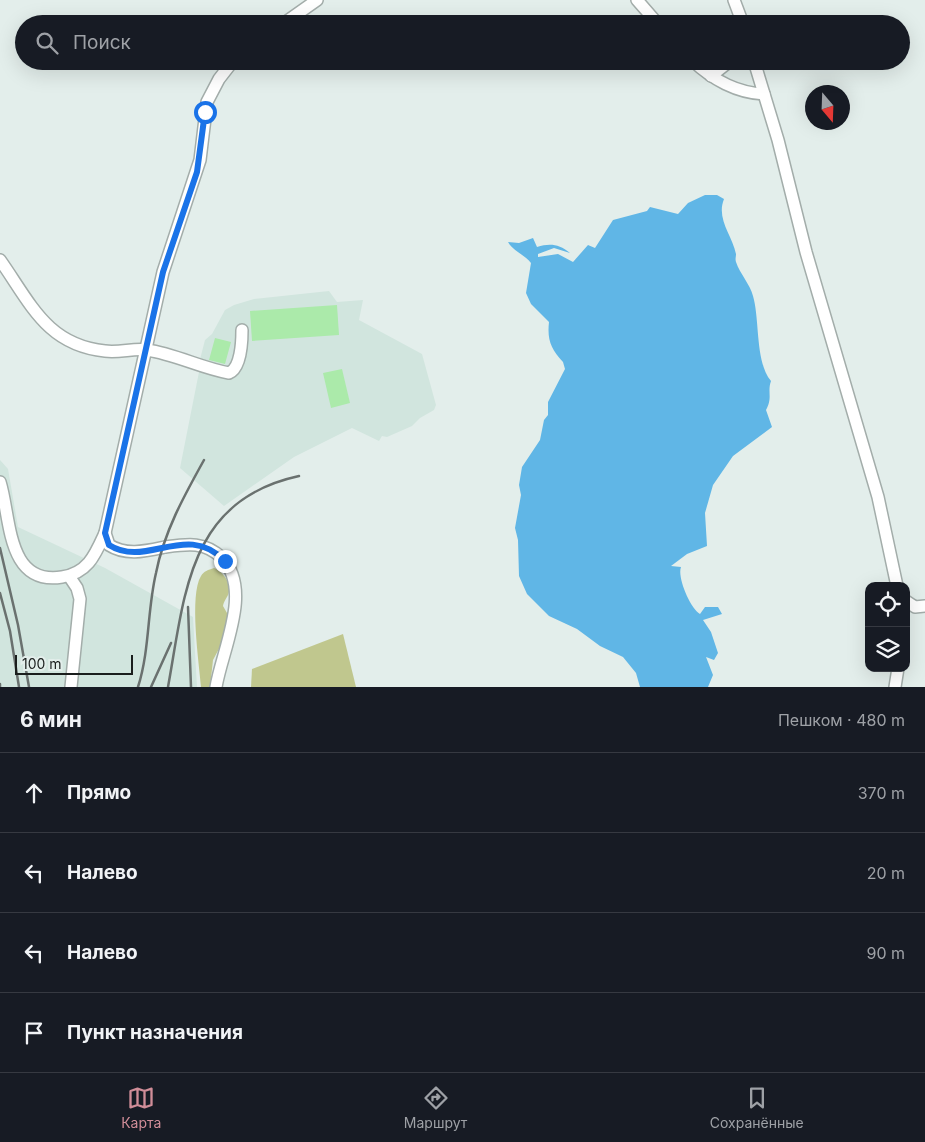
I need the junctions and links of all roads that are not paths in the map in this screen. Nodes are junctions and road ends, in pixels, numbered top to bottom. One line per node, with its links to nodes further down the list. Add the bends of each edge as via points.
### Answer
1 (317, 0): 4 (lane)
2 (637, 0): 5 (lane)
3 (734, 0): 6 (lane)
4 (296, 15)
5 (650, 15)
6 (740, 15)
7 (226, 70): 15 (lane, via 208,102 197,172 168,252)
8 (704, 70): 11 (lane)
9 (719, 70): 11 (lane)
10 (757, 70): 12 (lane)
11 (712, 76): 12 (lane, via 740,91)
12 (764, 94): 19 (lane, via 806,252 878,497)
13 (0, 260): 15 (lane, via 43,321 66,341 106,351)
14 (242, 330): 15 (lane, via 242,343 234,368 228,373)
15 (146, 350): 17 (lane)
16 (0, 482): 18 (lane, via 13,543 22,563 40,576)
17 (105, 533): 18 (lane, via 91,562); 24 (lane, via 109,545 121,551 196,544 208,548 225,561 235,580 235,600)
18 (69, 576): 23 (lane, via 80,599)
19 (896, 582)
20 (910, 604): 21 (lane, via 915,607)
21 (925, 606)
22 (897, 672): 25 (lane)
23 (71, 687)
24 (216, 687)
25 (894, 687)

